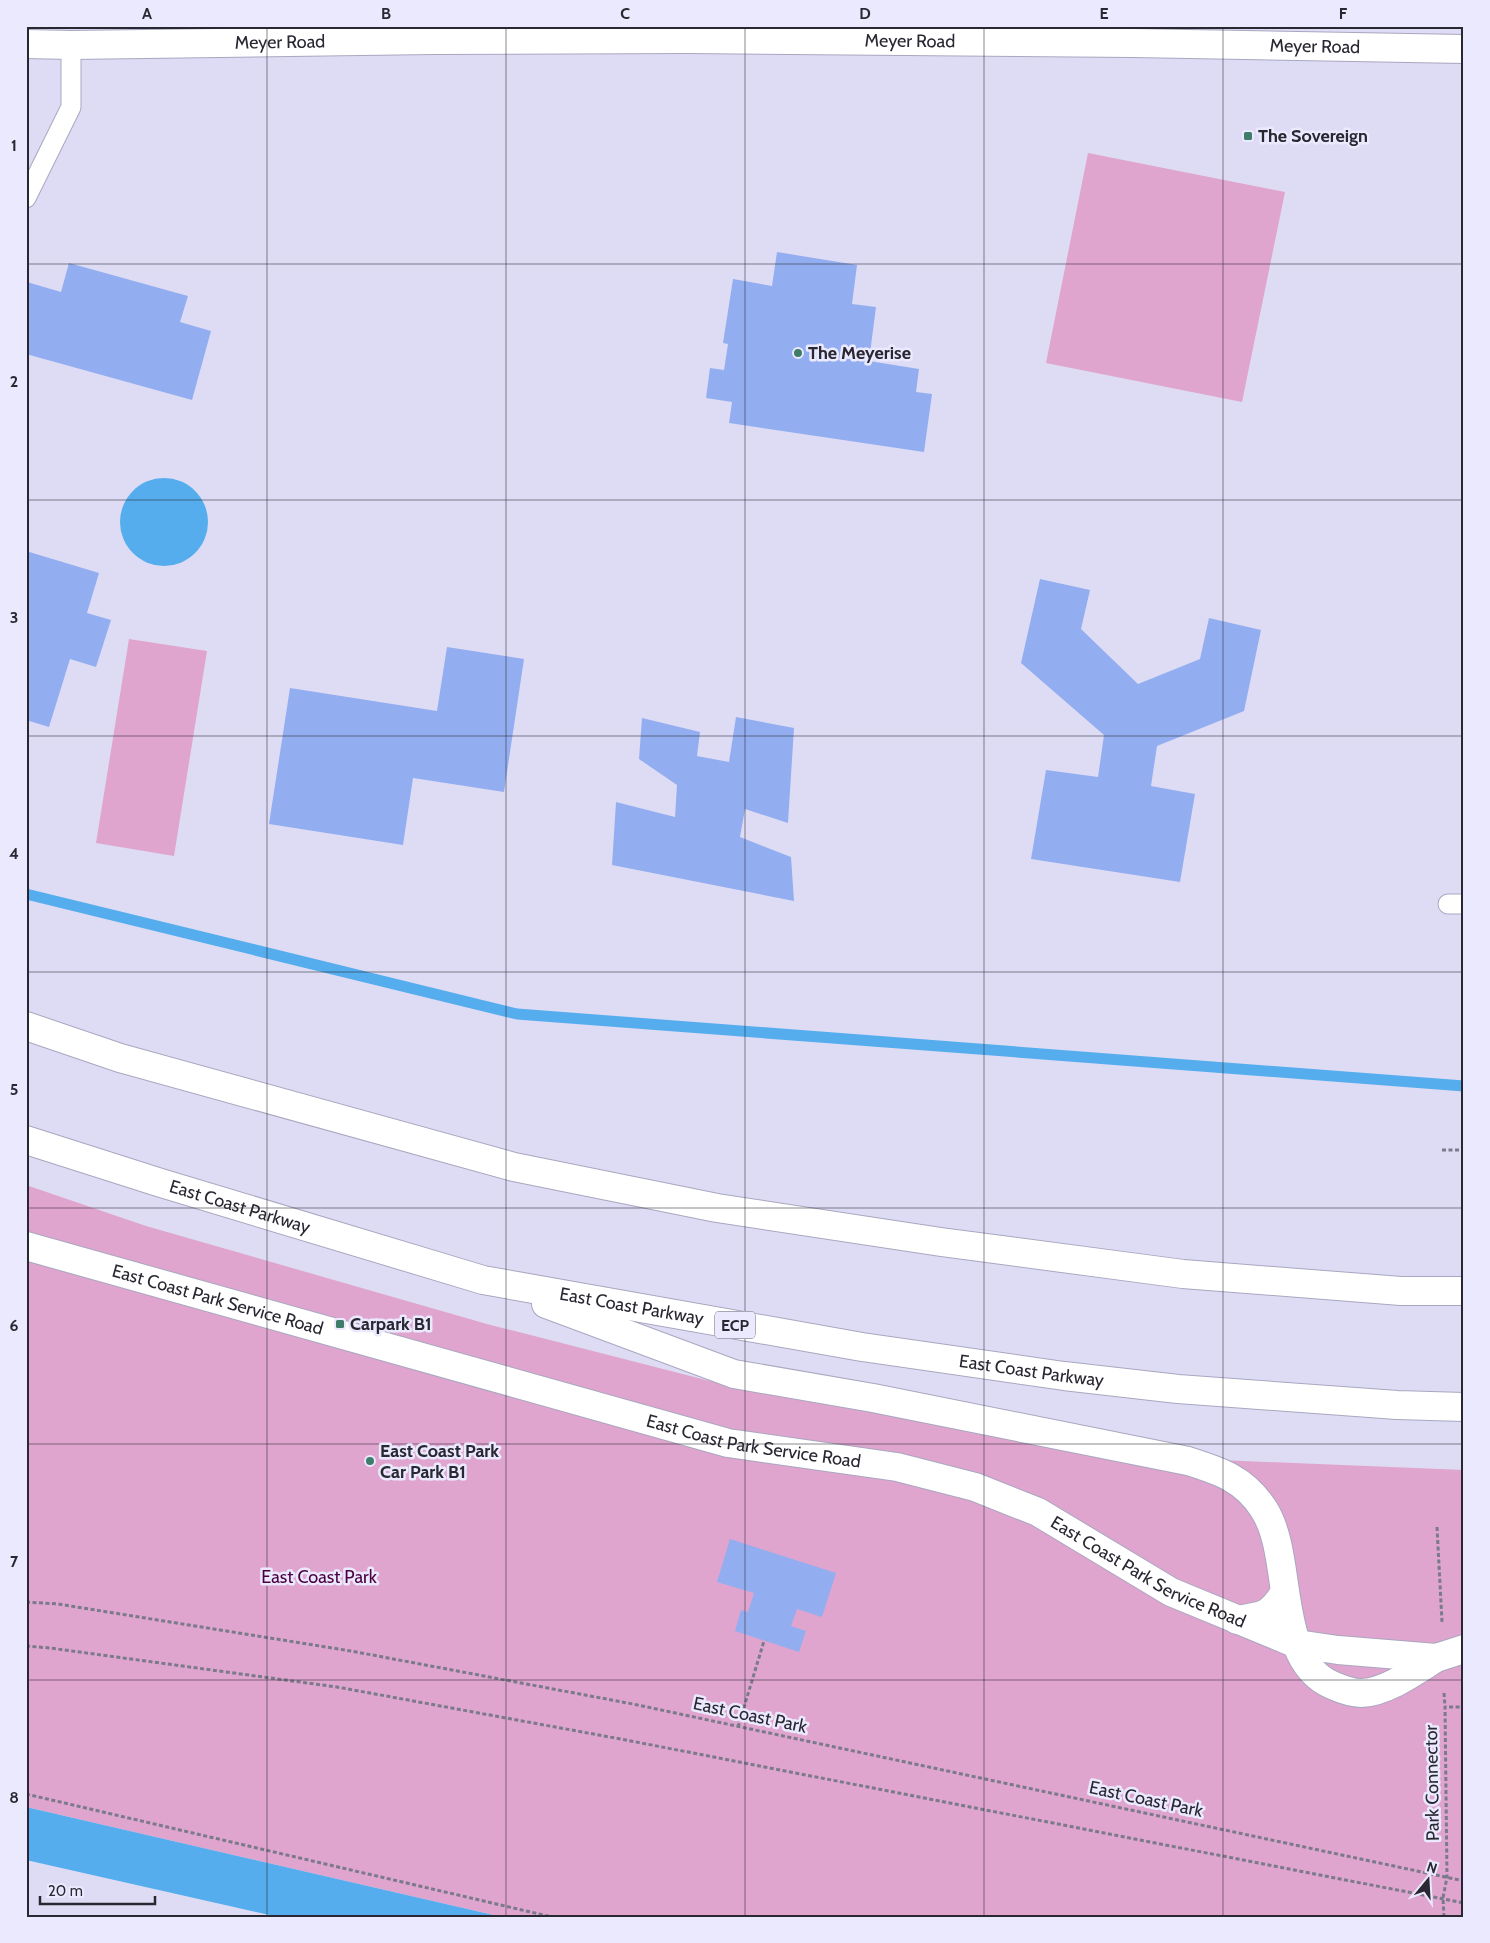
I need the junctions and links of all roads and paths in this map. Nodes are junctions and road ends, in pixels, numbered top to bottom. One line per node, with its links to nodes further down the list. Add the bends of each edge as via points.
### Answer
1 (688, 32): 2 (main road, Meyer Road); 3 (main road, Meyer Road)
2 (434, 33): 5 (main road, Meyer Road)
3 (1133, 35): 6 (main road, Meyer Road)
4 (26, 44): 5 (main road, Meyer Road)
5 (71, 45): 7 (lane, via 71,107)
6 (1464, 49)
7 (26, 198)
8 (26, 1026): 14 (main road, via 120,1058 514,1167 717,1208 1183,1274 1401,1291)
9 (26, 1140): 13 (main road, East Coast Parkway / ECP)
10 (1442, 1150): 11 (path)
11 (1464, 1150)
12 (26, 1246): 19 (main road, East Coast Park Service Road, via 728,1443 897,1467 975,1487 1038,1512 1171,1592)
13 (482, 1280): 15 (main road, East Coast Parkway / ECP, via 862,1347 1064,1376 1178,1389 1397,1406); 17 (main road, via 734,1374 873,1398 1188,1461 1221,1471 1248,1488 1264,1509 1275,1535)
14 (1464, 1291)
15 (1464, 1407)
16 (1437, 1527): 23 (path)
17 (1285, 1592): 19 (main road, via 1277,1604 1262,1616); 21 (main road)
18 (26, 1602): 25 (path, East Coast Park, via 58,1604 351,1651)
19 (1237, 1620): 21 (main road, East Coast Park Service Road)
20 (764, 1641): 25 (path)
21 (1298, 1644): 23 (main road, East Coast Park Service Road, via 1338,1650); 23 (main road, via 1306,1665 1314,1674 1342,1690 1361,1693 1404,1679)
22 (26, 1646): 29 (path, via 338,1687)
23 (1448, 1654)
24 (1464, 1708): 27 (path, Park Connector, via 1445,1707)
25 (738, 1727): 27 (path, East Coast Park)
26 (26, 1794): 31 (path)
27 (1447, 1877): 28 (path, East Coast Park); 29 (path)
28 (1464, 1881)
29 (1443, 1898): 30 (path); 32 (path)
30 (1464, 1903)
31 (552, 1917)
32 (1444, 1917)

